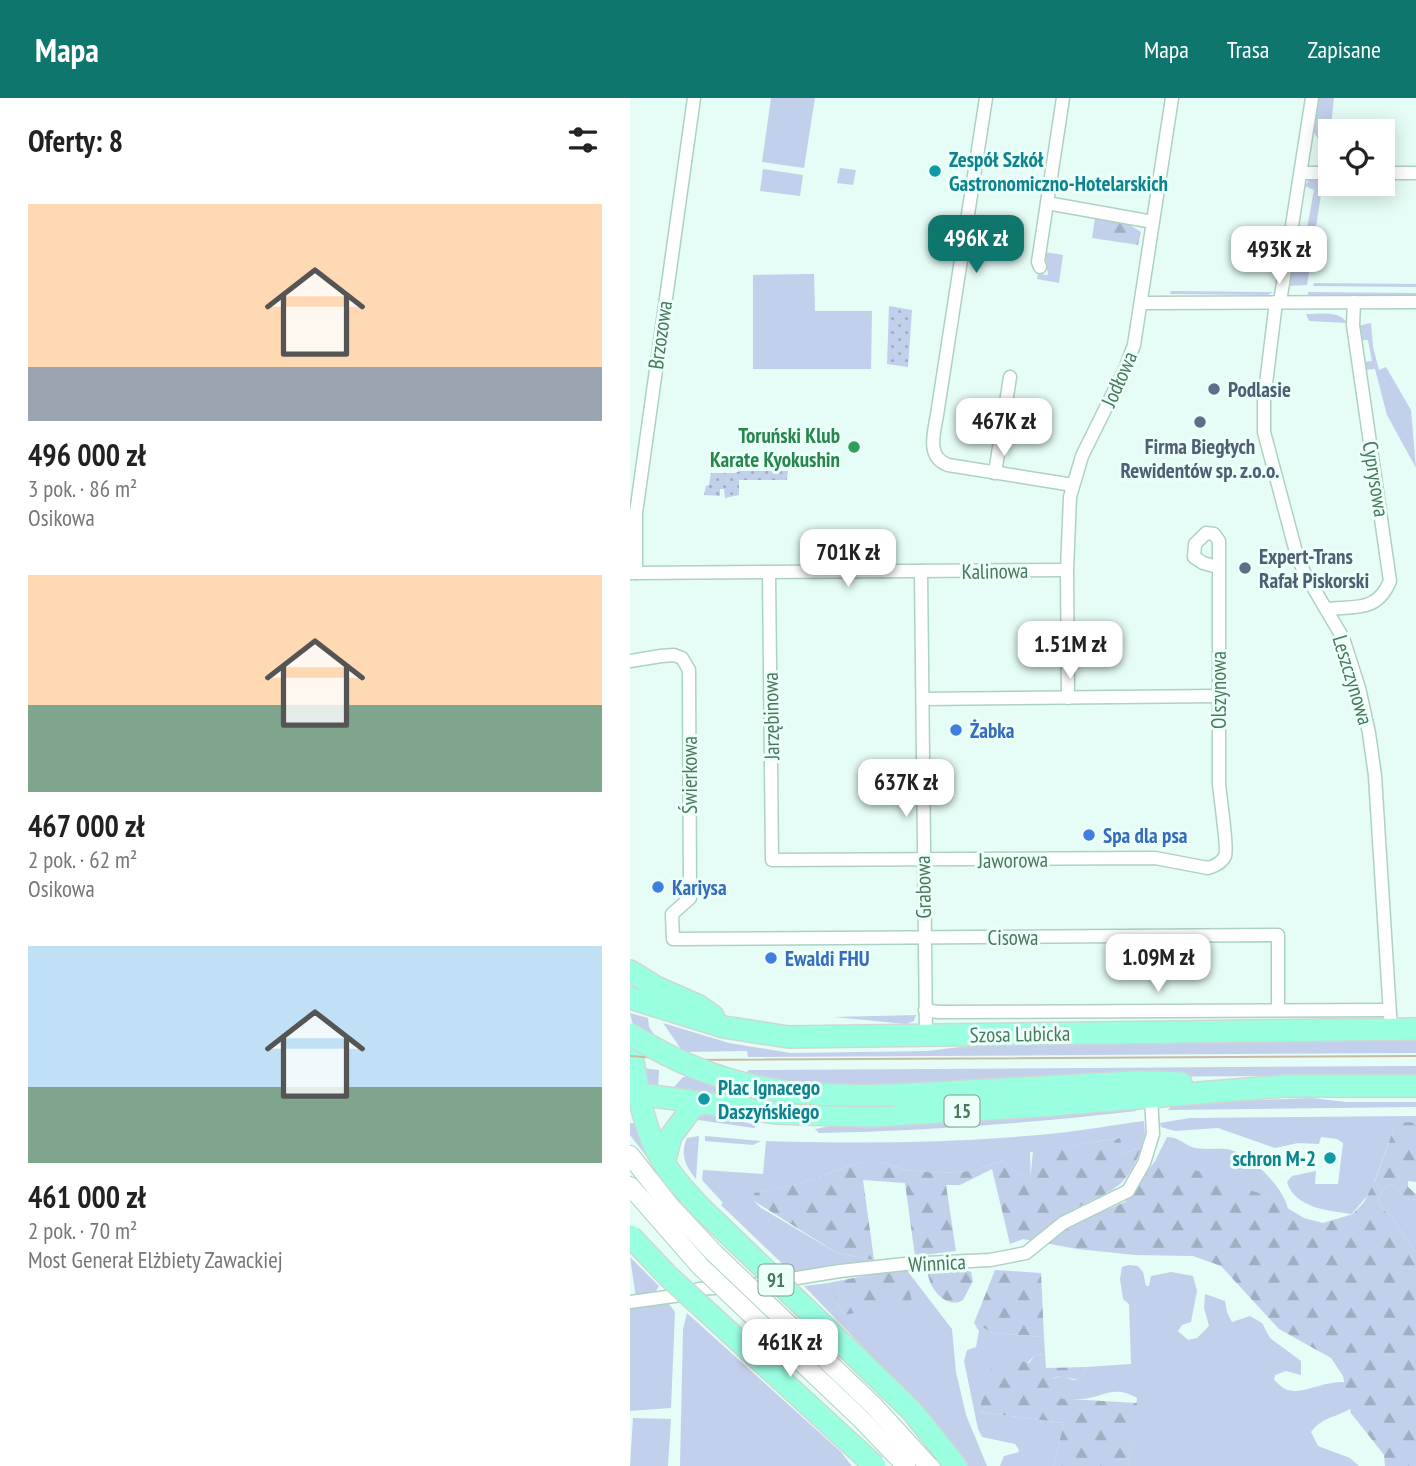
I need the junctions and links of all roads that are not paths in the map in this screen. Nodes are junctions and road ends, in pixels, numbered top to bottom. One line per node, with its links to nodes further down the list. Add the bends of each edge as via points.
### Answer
1 (694, 98): 23 (street, Brzozowa, via 636,513)
2 (986, 98): 18 (street, via 933,451 944,464)
3 (1063, 98): 10 (street)
4 (1172, 98): 11 (street, Jodłowa)
5 (1312, 98): 6 (street, Leszczynowa)
6 (1301, 173): 7 (street); 13 (street, Leszczynowa)
7 (1318, 173)
8 (1395, 173): 9 (street)
9 (1416, 173)
10 (1047, 203): 11 (street); 12 (street)
11 (1153, 222): 16 (street, Jodłowa)
12 (1040, 267)
13 (1278, 302): 14 (street); 16 (street); 25 (street, Leszczynowa, via 1264,432 1296,552)
14 (1353, 302): 15 (street); 25 (street, Cyprysowa, via 1390,581 1372,604)
15 (1416, 302)
16 (1141, 303): 19 (street, Jodłowa, via 1129,362 1082,456)
17 (1010, 377): 18 (street)
18 (995, 473): 19 (street)
19 (1073, 485): 21 (street, Jodłowa)
20 (1218, 567): 20 (street, Olszynowa, via 1203,564 1192,553 1206,533 1217,536); 27 (street, Olszynowa)
21 (1066, 570): 22 (street, Kalinowa); 28 (street, Jodłowa)
22 (921, 571): 24 (street, Kalinowa); 29 (street, Grabowa)
23 (633, 573): 24 (street, Kalinowa)
24 (769, 573): 31 (street, Jarzębinowa)
25 (1327, 609): 39 (street, Leszczynowa, via 1343,638 1369,733)
26 (630, 661): 34 (street, Świerkowa, via 674,655 682,658 689,670 690,898 672,914)
27 (1217, 696): 28 (street); 30 (street, Olszynowa)
28 (1068, 698): 29 (street)
29 (923, 699): 32 (street, Grabowa)
30 (1224, 834): 32 (street, Jaworowa, via 1226,855 1216,866 1208,867 1155,858)
31 (772, 860): 32 (street, Jaworowa)
32 (923, 861): 33 (street, Grabowa)
33 (924, 938): 34 (street, Cisowa); 37 (street, Grabowa); 38 (street, Cisowa, via 1278,935)
34 (673, 940)
35 (630, 971): 40 (main road, via 699,1006)
36 (630, 998): 40 (main road, Szosa Lubicka)
37 (925, 1010): 38 (street); 42 (street, Grabowa)
38 (1278, 1010): 39 (street)
39 (1390, 1020): 41 (main road, Szosa Lubicka); 42 (main road, Szosa Lubicka)
40 (724, 1027): 42 (main road, Szosa Lubicka, via 788,1037)
41 (1416, 1029)
42 (926, 1035)
43 (630, 1045): 44 (main road, bridge, via 753,1087 823,1096 1136,1082); 46 (main road, 91)
44 (1285, 1086): 45 (main road, 15); 47 (main road, 15)
45 (1416, 1086)
46 (635, 1094): 48 (main road, 15); 50 (main road, 91)
47 (1151, 1097): 48 (main road, 15, via 871,1116 778,1114); 53 (street, Winnica, via 1153,1134 1128,1191 1063,1223 1026,1253 840,1271)
48 (695, 1104): 50 (main road, via 671,1136)
49 (630, 1155): 56 (street, bridge, via 714,1253 874,1406)
50 (664, 1163): 57 (main road, 91, bridge, via 702,1209 893,1392)
51 (630, 1186): 55 (street, bridge, via 700,1266)
52 (630, 1236): 54 (main road, bridge)
53 (630, 1303)
54 (875, 1466)
55 (906, 1466)
56 (929, 1466)
57 (956, 1466)

